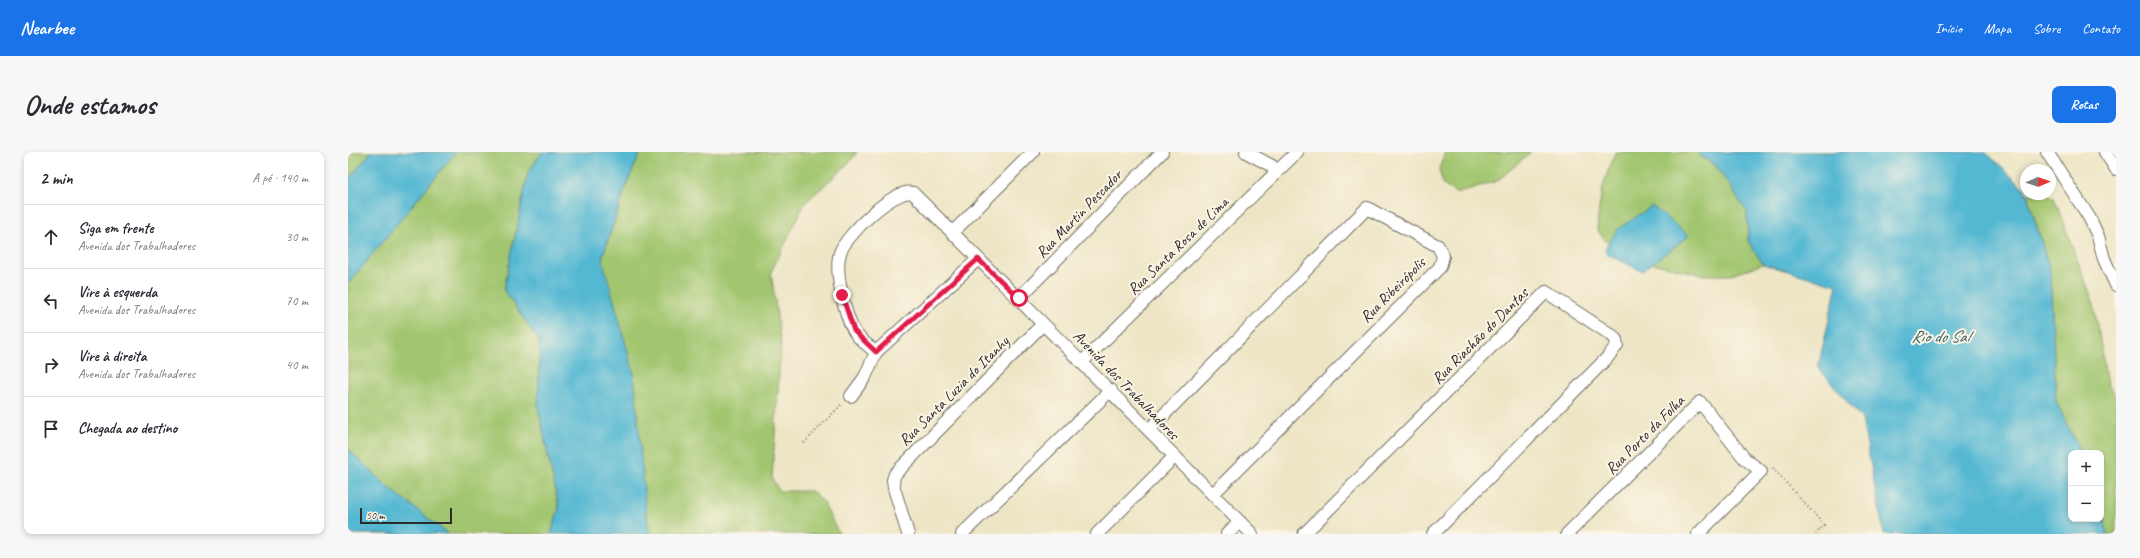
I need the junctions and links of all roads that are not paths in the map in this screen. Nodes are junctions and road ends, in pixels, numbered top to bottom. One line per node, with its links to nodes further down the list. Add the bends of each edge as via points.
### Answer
1 (1033, 152): 9 (street)
2 (1162, 152): 12 (street, Rua Martin Pescador)
3 (1246, 152): 8 (street, via 1272,166)
4 (1296, 152): 8 (street, Rua Santa Rosa de Lima)
5 (2047, 152): 11 (street, via 2092,222)
6 (2105, 152): 7 (street)
7 (2116, 169)
8 (1275, 174): 15 (street, Rua Santa Rosa de Lima)
9 (953, 232): 10 (street, Avenida dos Trabalhadores); 14 (street, Avenida dos Trabalhadores, via 918,196 907,191 882,206 842,248 839,276 850,321 859,338)
10 (978, 259): 12 (street, Avenida dos Trabalhadores); 14 (street)
11 (2116, 285)
12 (1019, 298): 13 (street, Avenida dos Trabalhadores)
13 (1043, 324): 15 (street, Avenida dos Trabalhadores); 22 (street, Rua Santa Luzia do Itanhy, via 898,471 893,483)
14 (876, 352): 17 (street, via 865,377)
15 (1082, 362): 16 (street, Avenida dos Trabalhadores)
16 (1111, 390): 18 (street, Avenida dos Trabalhadores); 23 (street)
17 (850, 396)
18 (1149, 430): 19 (street, Avenida dos Trabalhadores); 20 (street, Rua Ribeirópolis, via 1367,208 1438,246 1443,256 1440,266)
19 (1174, 457): 20 (street, Avenida dos Trabalhadores); 24 (street)
20 (1213, 494): 21 (street, Avenida dos Trabalhadores)
21 (1240, 522): 25 (street); 26 (street, Avenida dos Trabalhadores)
22 (908, 534)
23 (962, 534)
24 (1097, 534)
25 (1227, 534)
26 (1252, 534)
27 (1304, 534): 28 (street, Rua Riachão do Dantas, via 1546,292 1613,336 1617,345 1607,358)
28 (1432, 534)
29 (1567, 534): 30 (street, Rua Porto da Folha, via 1700,402 1745,459 1761,471)
30 (1698, 534)

